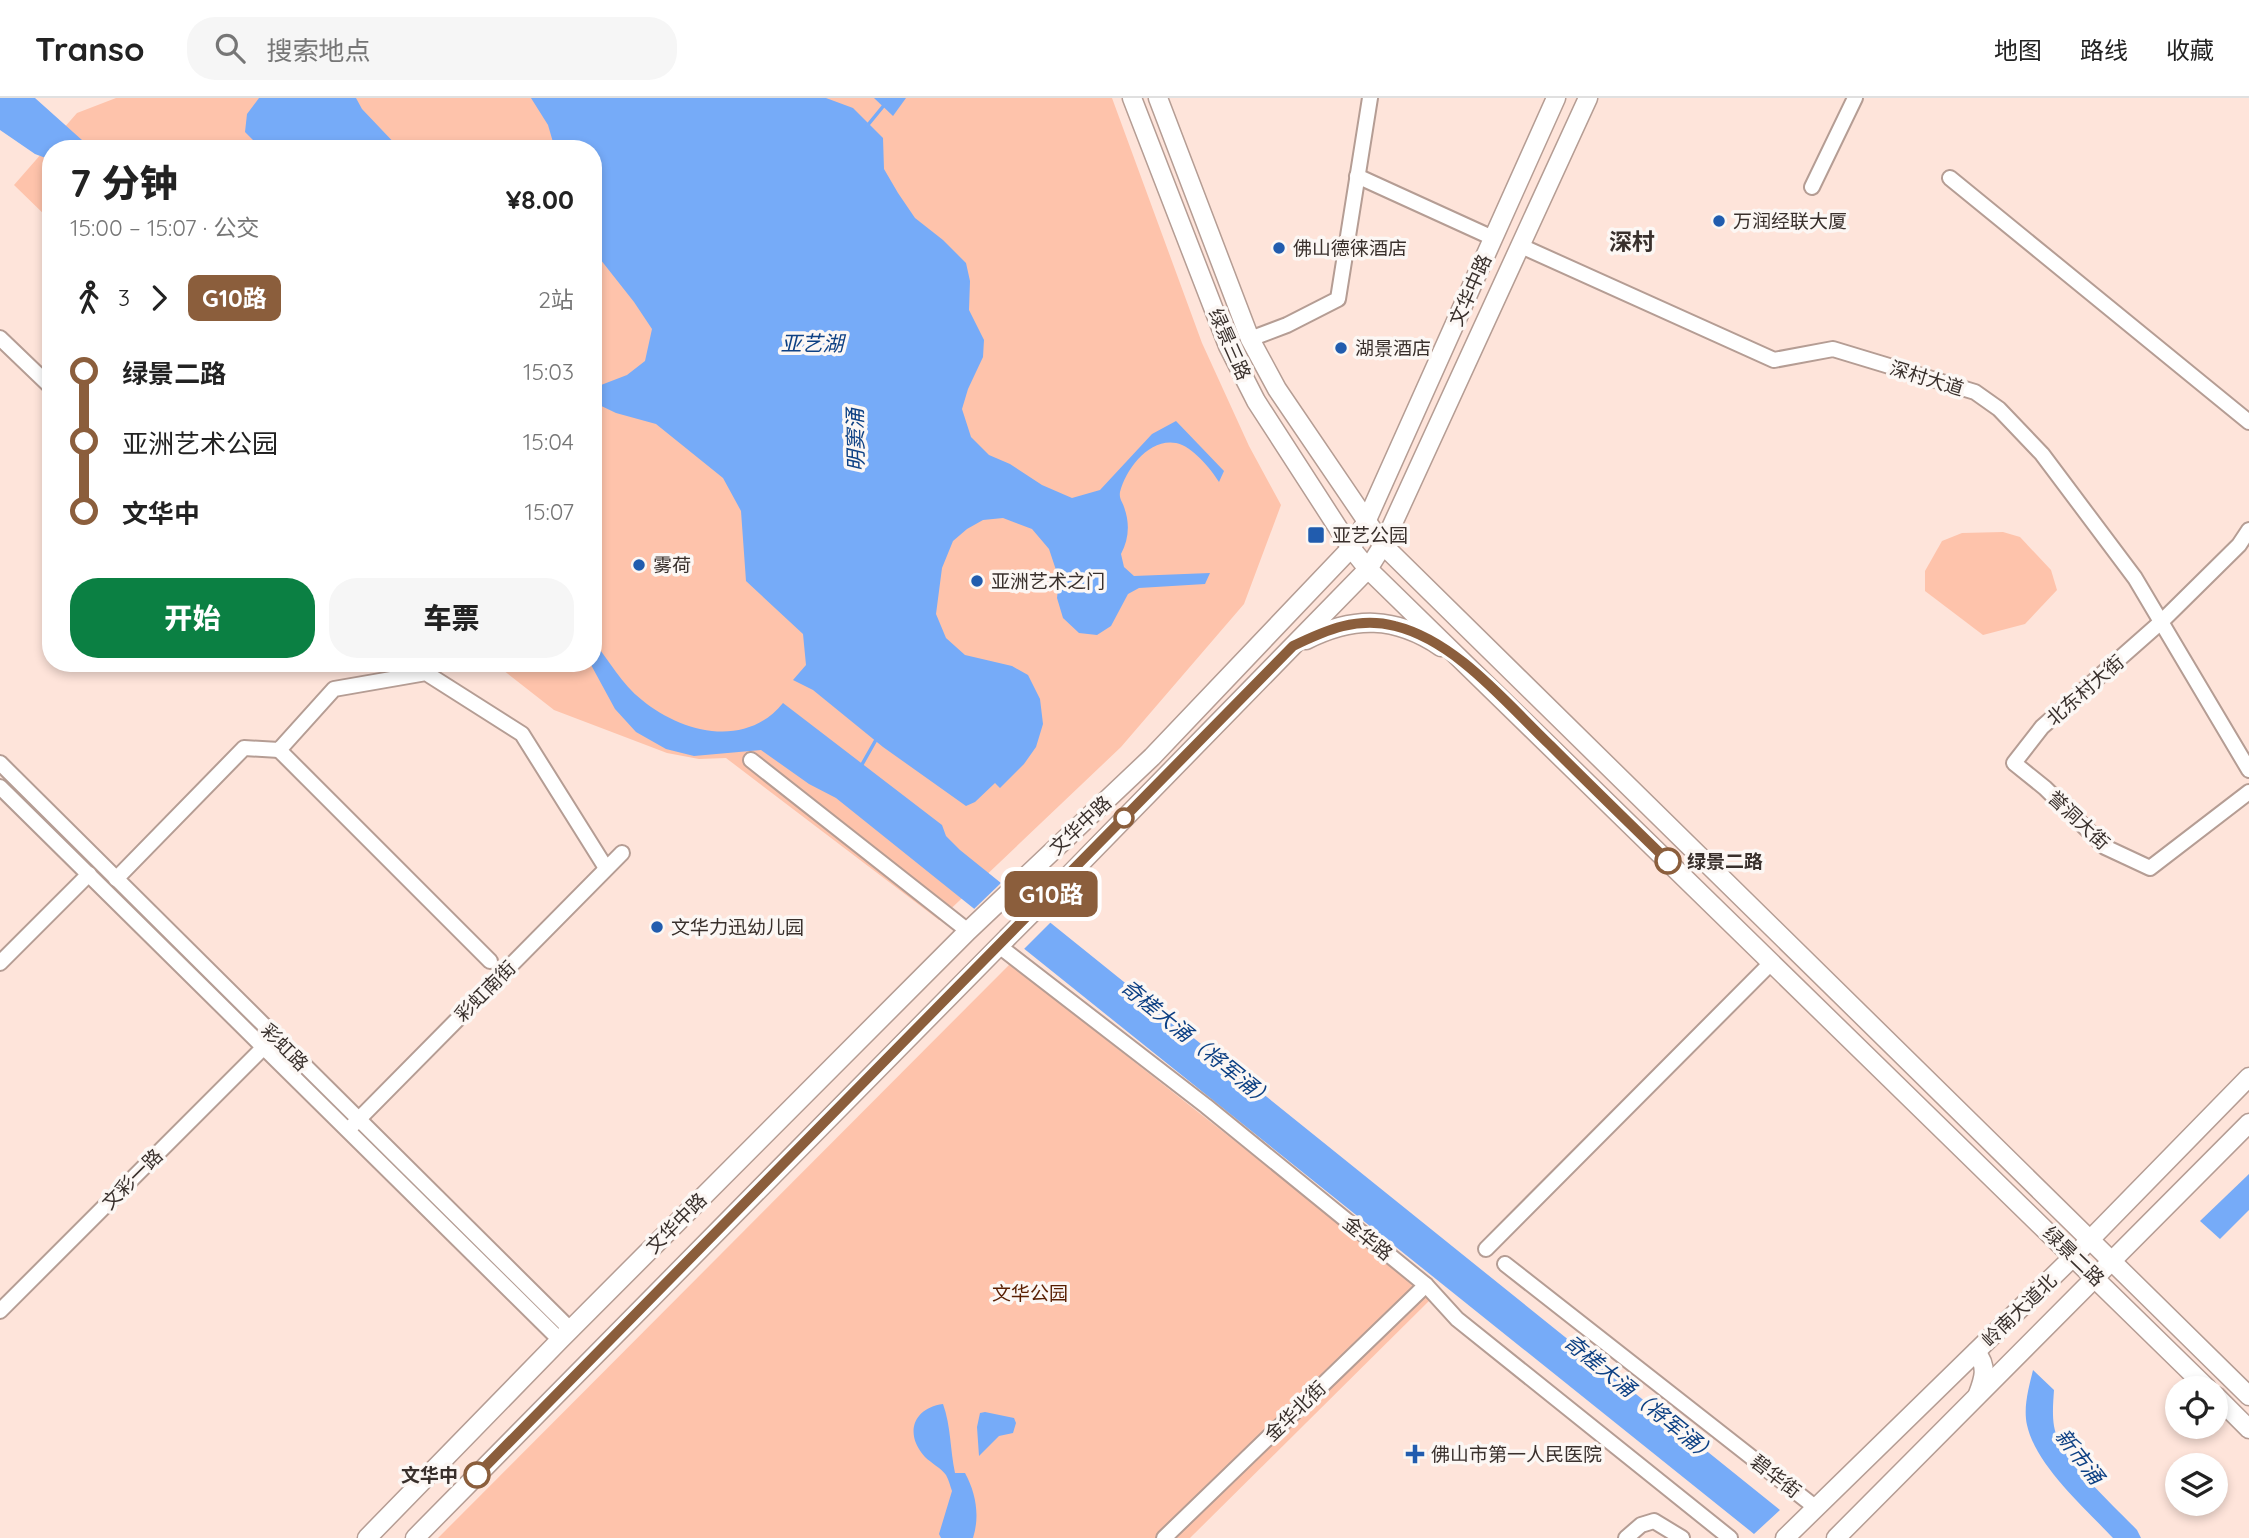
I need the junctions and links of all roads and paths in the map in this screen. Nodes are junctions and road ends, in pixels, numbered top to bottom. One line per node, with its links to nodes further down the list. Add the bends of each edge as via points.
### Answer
1 (1132, 98): 19 (main road, 绿景三路, via 1228,346 1256,401)
2 (1158, 98): 13 (main road, 绿景三路)
3 (1370, 98): 7 (street)
4 (1556, 98): 10 (main road, 文华中路)
5 (1588, 98): 11 (main road, 文华中路)
6 (1855, 98): 9 (street)
7 (1357, 176): 10 (street); 13 (street, via 1338,299)
8 (1950, 178): 15 (street)
9 (1812, 187)
10 (1493, 238): 16 (main road, 文华中路)
11 (1521, 246): 18 (main road, 文华中路); 21 (street, 深村大道, via 1774,360 1833,349 1975,392 1999,409 2042,454 2135,578)
12 (0, 338): 14 (street)
13 (1250, 339): 16 (main road, 绿景三路, via 1277,389)
14 (42, 378)
15 (2249, 422)
16 (1366, 522): 18 (main road, 绿景三路); 19 (main road, 文华中路)
17 (2249, 530): 21 (street, 北东村大街)
18 (1382, 545): 20 (main road, 文华中路); 44 (main road, 绿景二路)
19 (1351, 548): 20 (main road, 绿景三路); 35 (main road, 文华中路, via 1152,757)
20 (1368, 569): 22 (main road, 文华中路); 23 (main road, 绿景二路)
21 (2161, 622): 27 (street, 北东村大街, via 2042,727); 28 (street, 深村大道)
22 (1293, 646): 23 (main road, via 1327,629 1360,622 1396,626 1432,641); 36 (main road, 文华中路, bridge)
23 (1470, 668): 38 (main road, 绿景二路)
24 (279, 750): 32 (street, via 334,689 426,673 522,734); 34 (street, via 244,748); 37 (street)
25 (751, 760): 35 (street)
26 (0, 763): 34 (street, 彩虹路)
27 (2014, 763): 30 (street, 誉洞大街, via 2105,847 2150,868)
28 (2249, 770)
29 (0, 787): 33 (street, 彩虹路)
30 (2249, 792)
31 (622, 853): 32 (street, 彩虹南街)
32 (606, 868): 43 (street, 彩虹南街)
33 (89, 874): 39 (street); 40 (street, 彩虹路)
34 (116, 879): 43 (street, 彩虹路)
35 (968, 931): 52 (main road, 文华中路)
36 (1003, 942): 50 (street, 金华路); 61 (main road, 文华中路)
37 (490, 961)
38 (1771, 962): 45 (street); 46 (main road, 绿景二路)
39 (0, 963)
40 (264, 1047): 43 (street, 彩虹路); 51 (street, 文彩一路)
41 (2249, 1077): 44 (main road, 岭南大道北)
42 (2249, 1123): 47 (main road, 岭南大道北)
43 (353, 1125): 52 (street, 彩虹路)
44 (2090, 1239): 46 (main road, 岭南大道北); 47 (main road, 绿景二路)
45 (1486, 1249)
46 (2074, 1256): 49 (main road, 绿景二路); 53 (main road, 岭南大道北)
47 (2112, 1261): 49 (main road, 岭南大道北); 55 (main road, 绿景二路)
48 (1505, 1264): 59 (street, 碧华街)
49 (2096, 1277): 54 (main road, 绿景二路); 56 (main road, 岭南大道北)
50 (1426, 1285): 62 (street, 金华北街); 65 (street, 金华路, via 1457,1319)
51 (0, 1311)
52 (565, 1335): 60 (main road, 文华中路)
53 (1976, 1352): 56 (main road, via 1985,1369); 59 (main road, 岭南大道北)
54 (2195, 1376)
55 (2249, 1396)
56 (1976, 1397): 67 (main road, 岭南大道北)
57 (2228, 1408): 58 (main road)
58 (2249, 1429)
59 (1815, 1507): 66 (main road, 岭南大道北)
60 (367, 1538)
61 (415, 1538)
62 (1164, 1538)
63 (1626, 1538): 64 (street, via 1654,1521)
64 (1682, 1538)
65 (1730, 1538)
66 (1785, 1538)
67 (1836, 1538)

